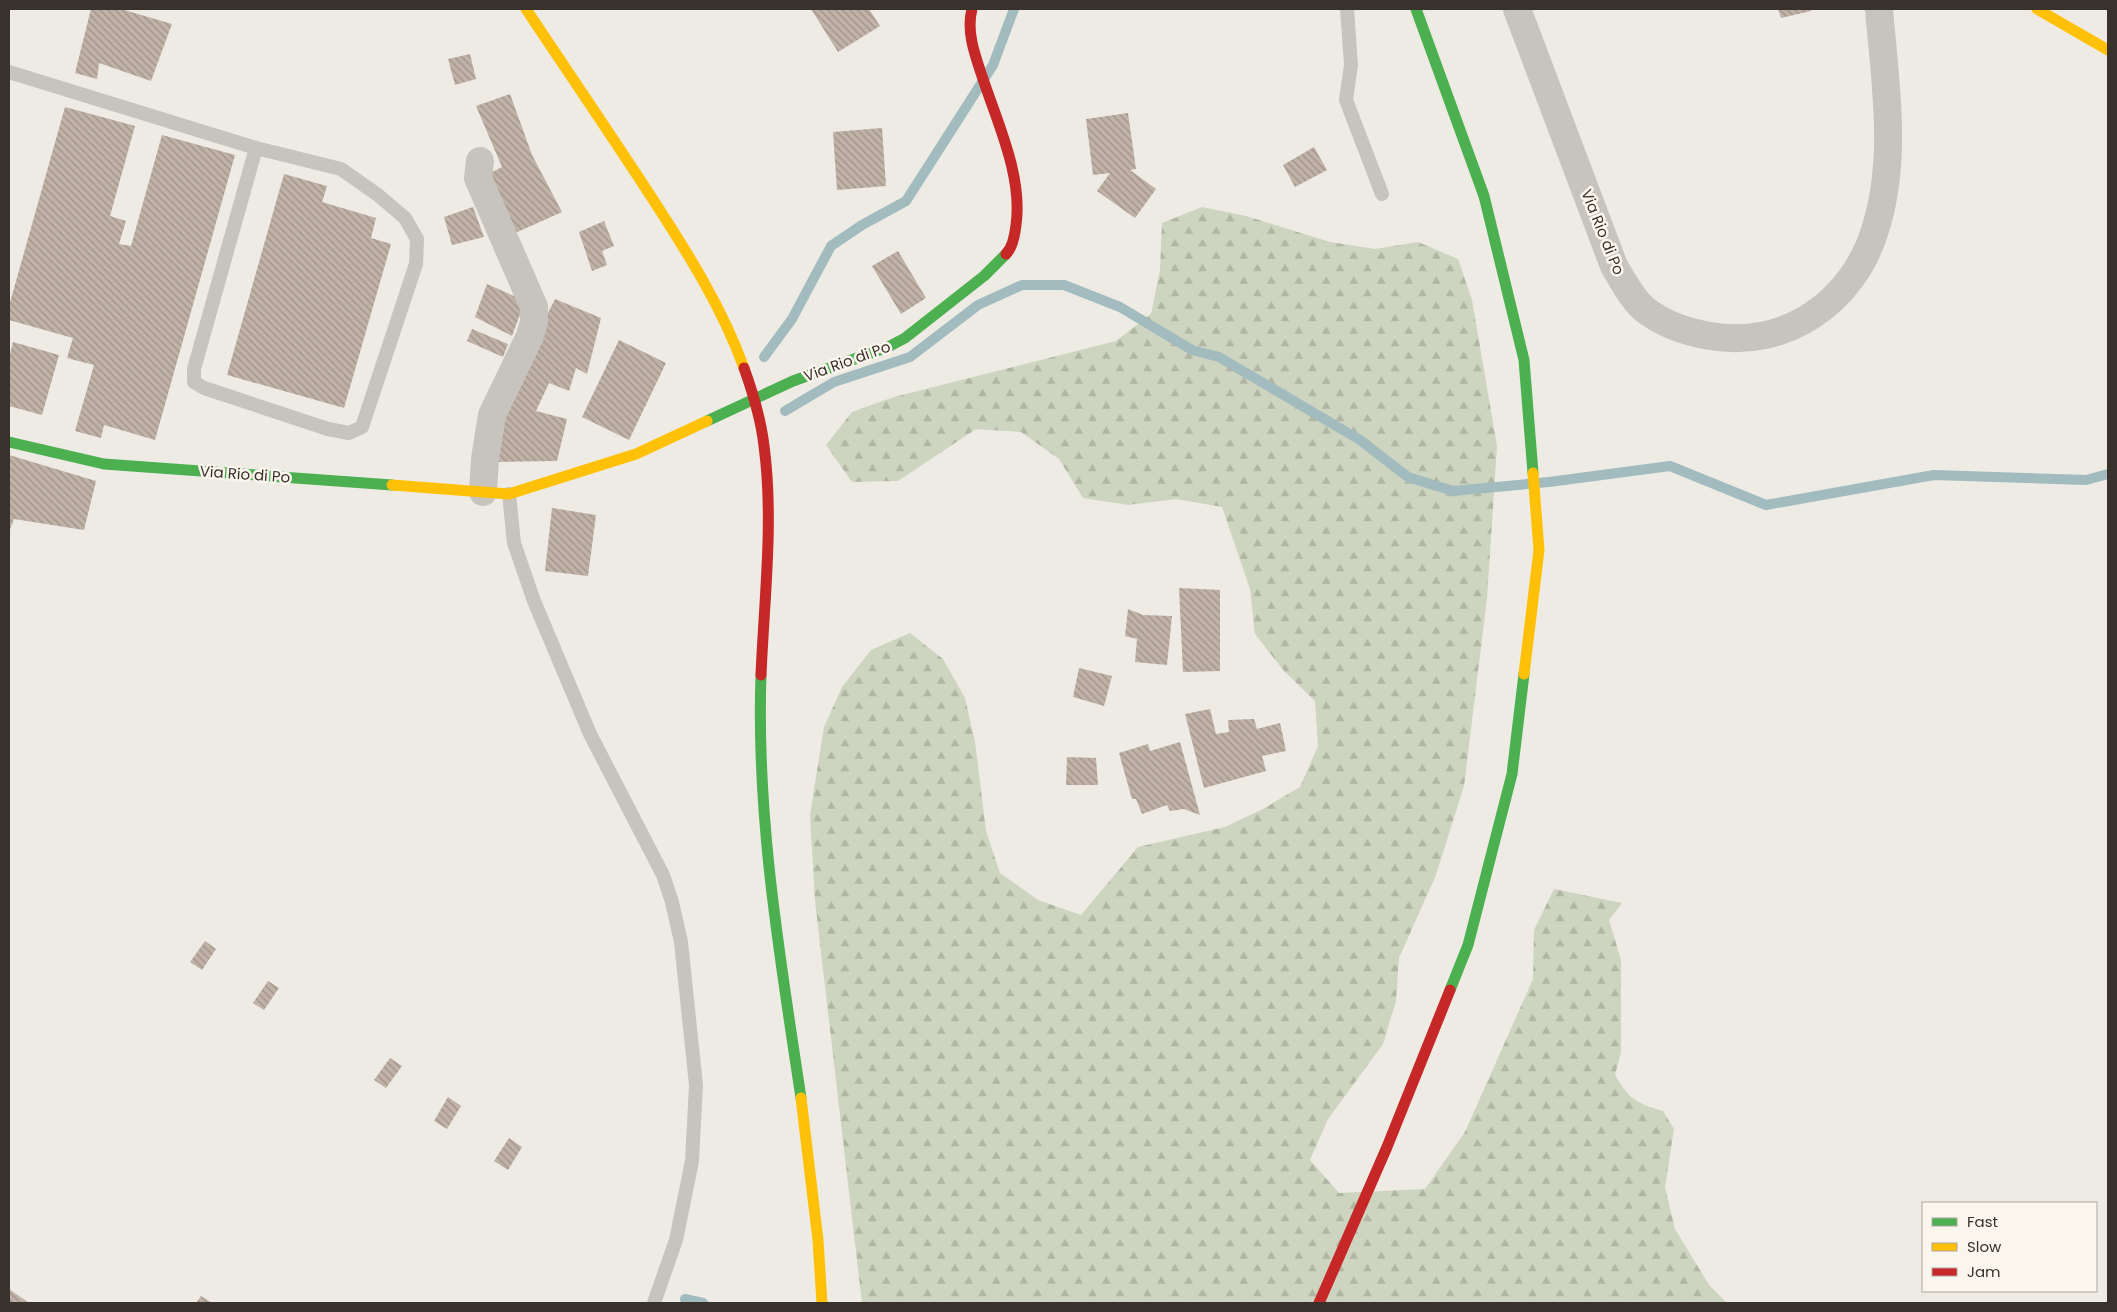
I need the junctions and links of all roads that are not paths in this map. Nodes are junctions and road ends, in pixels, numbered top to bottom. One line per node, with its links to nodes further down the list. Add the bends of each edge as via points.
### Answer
1 (526, 9): 16 (main road, via 698,270 726,323 757,412 764,443 767,513 760,736 762,804 811,1177)
2 (972, 9): 14 (main road, Via Rio di Po, via 973,49 1017,191 1015,234 998,263 927,322 888,347 793,381 636,454 577,474)
3 (1347, 9): 12 (lane, via 1351,65 1346,100)
4 (1416, 9): 17 (main road, via 1484,196 1524,360 1539,550 1510,783 1468,945)
5 (1517, 9): 6 (street, Via Rio di Po, via 1614,266 1633,297 1672,326 1704,335 1740,338 1792,328 1823,309 1856,272 1875,232 1888,154)
6 (1879, 9)
7 (2037, 9): 8 (main road)
8 (2108, 50)
9 (9, 72): 10 (lane)
10 (256, 148): 10 (lane, via 341,170 405,218 417,239 416,264 362,427 349,433 328,429 194,382 194,369)
11 (480, 161): 14 (street, via 478,178 534,307 530,336 492,415 485,459)
12 (1382, 194)
13 (9, 442): 14 (main road, Via Rio di Po, via 104,464)
14 (496, 493): 15 (lane, via 534,601 590,734 662,875 681,942 696,1086 692,1161 676,1240)
15 (654, 1303)
16 (822, 1303)
17 (1319, 1303)

